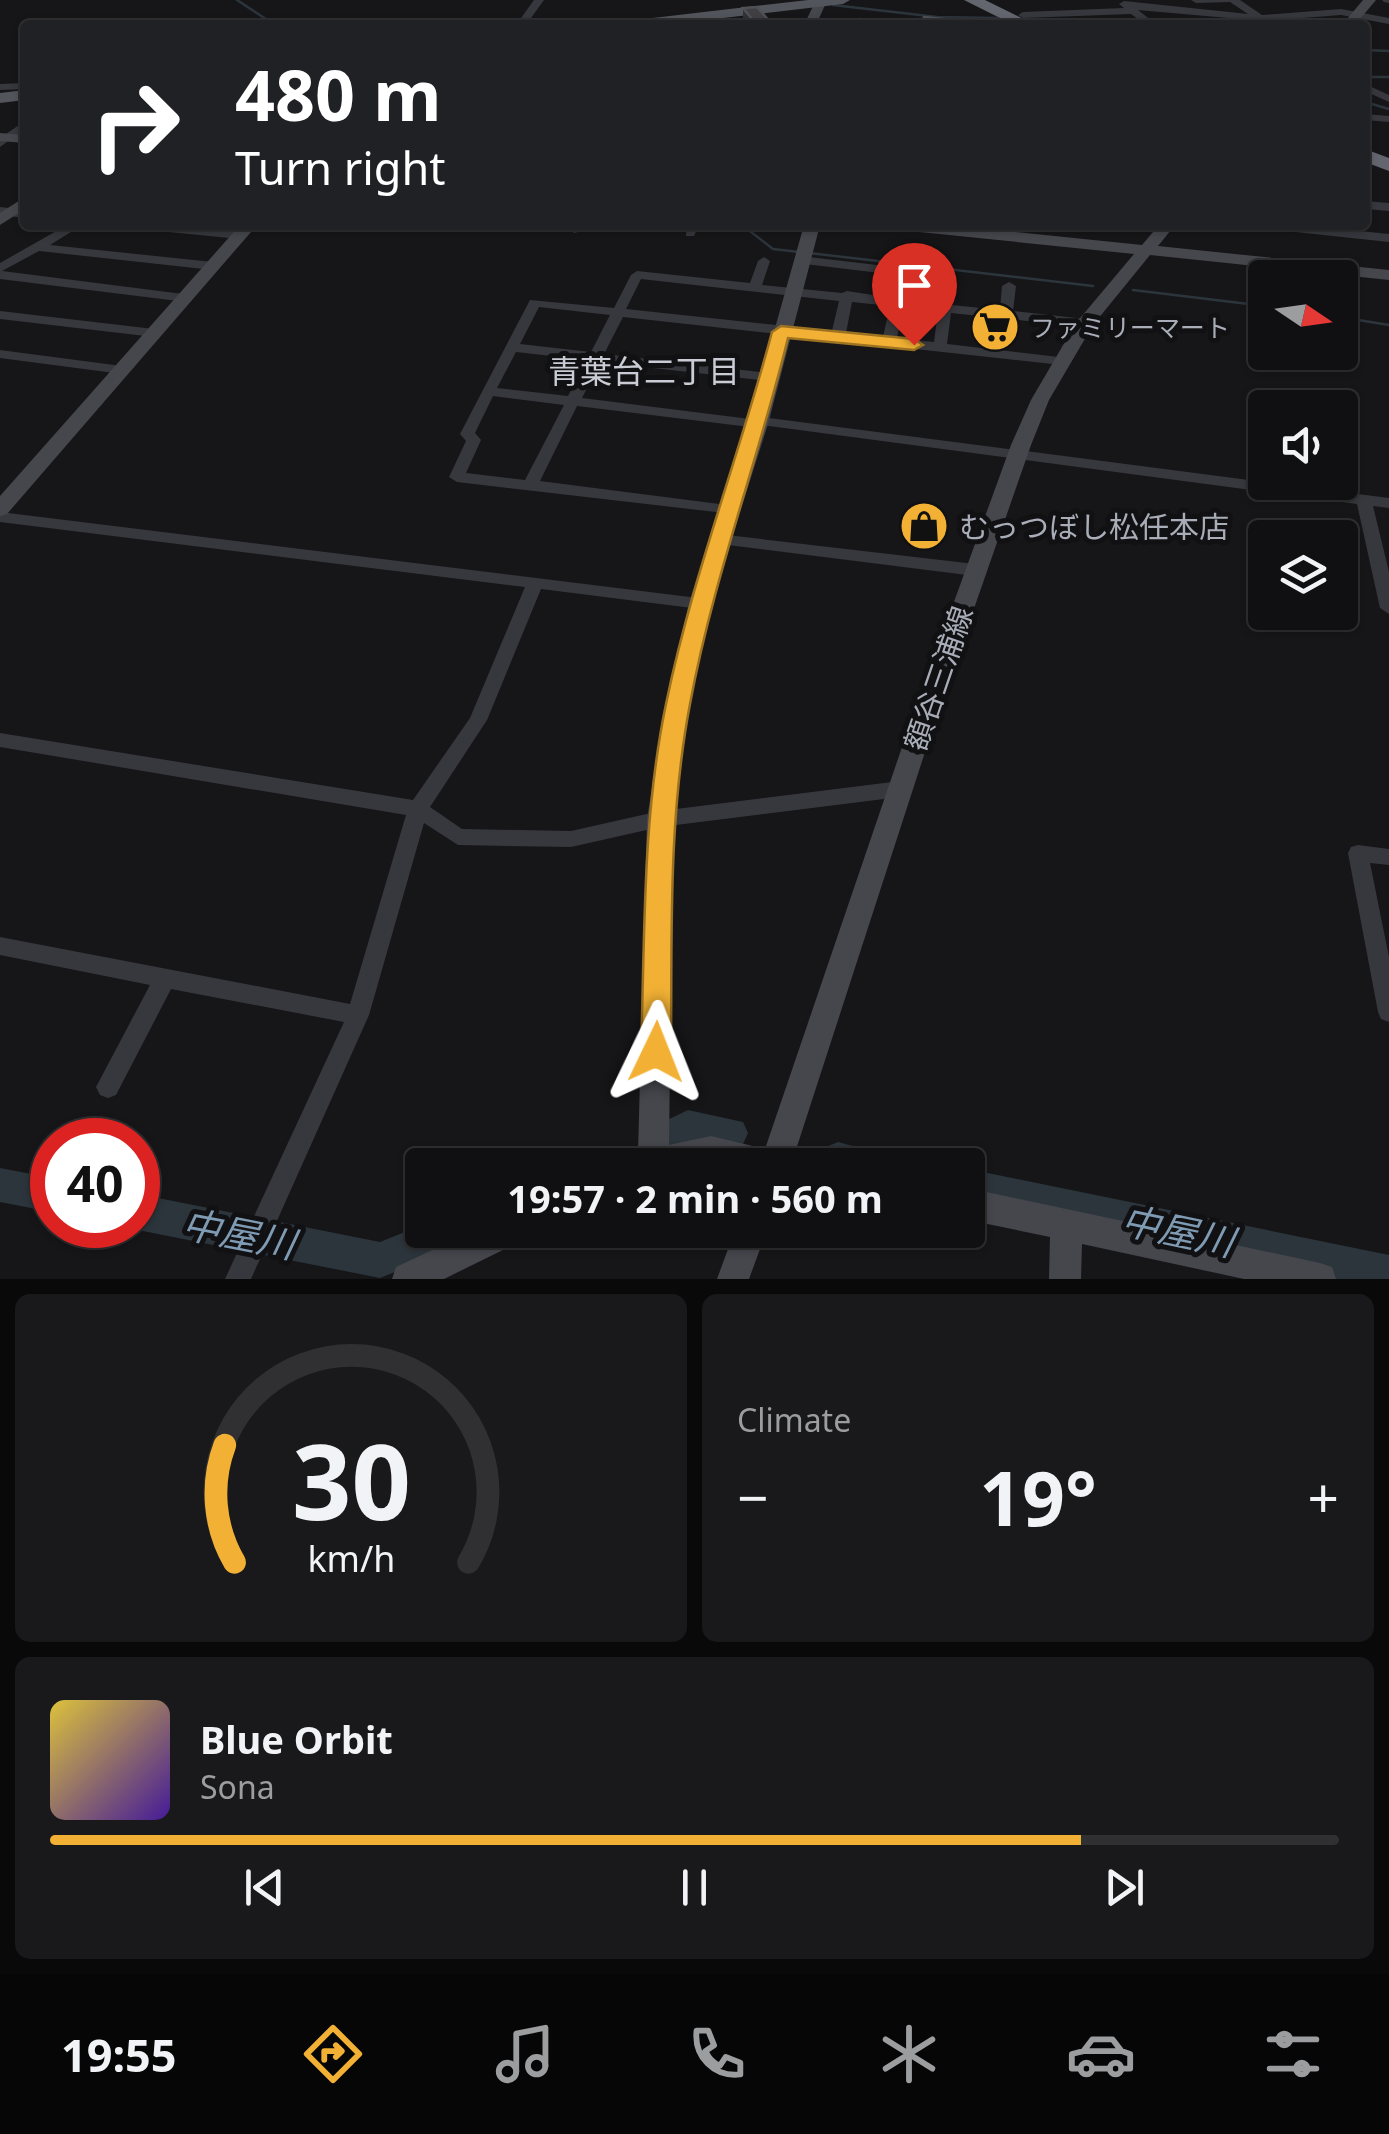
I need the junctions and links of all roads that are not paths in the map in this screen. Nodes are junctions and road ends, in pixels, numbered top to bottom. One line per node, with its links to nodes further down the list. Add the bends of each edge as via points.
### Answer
1 (843, 0): 8 (main road)
2 (972, 0): 13 (highway)
3 (988, 0): 13 (highway)
4 (1196, 0): 5 (street)
5 (1230, 0): 15 (street)
6 (1330, 0): 11 (street)
7 (1370, 0): 11 (street)
8 (820, 1): 12 (main road)
9 (1127, 6): 10 (street); 13 (street)
10 (1188, 6): 14 (street)
11 (1348, 18): 16 (street)
12 (709, 20)
13 (1026, 20)
14 (1256, 20)
15 (1263, 20)
16 (1307, 20)
17 (68, 230): 24 (street)
18 (245, 230): 29 (street)
19 (810, 230): 26 (street)
20 (947, 230): 25 (street)
21 (1163, 230): 25 (street, 額谷三浦線)
22 (1359, 230): 23 (street)
23 (1389, 238)
24 (40, 248): 29 (street); 30 (street)
25 (1144, 251): 28 (street); 45 (street, 額谷三浦線)
26 (802, 256): 31 (street); 37 (street)
27 (764, 261): 36 (street)
28 (1248, 264)
29 (213, 266): 39 (street)
30 (0, 268)
31 (904, 271): 40 (street); 41 (street, via 950,277)
32 (1358, 273): 33 (street)
33 (1389, 274)
34 (0, 276): 39 (street)
35 (1009, 286): 43 (street)
36 (756, 287): 37 (street); 42 (street, via 636,274)
37 (792, 291): 38 (street); 46 (street)
38 (847, 295): 40 (street); 48 (street)
39 (186, 298): 47 (street)
40 (897, 300): 41 (street); 49 (street)
41 (946, 306): 43 (street); 51 (street)
42 (619, 313): 46 (street); 50 (street, via 534,303); 53 (street)
43 (1006, 313): 45 (street)
44 (0, 315): 47 (street)
45 (1085, 323): 54 (street, 額谷三浦線)
46 (781, 332): 48 (street); 56 (street)
47 (154, 334): 55 (street)
48 (838, 336): 49 (street)
49 (888, 342): 51 (street)
50 (511, 347): 53 (street); 57 (street)
51 (940, 347): 54 (street)
52 (0, 354): 55 (street)
53 (598, 357): 56 (street); 58 (street)
54 (1062, 361): 60 (street, 額谷三浦線)
55 (122, 370): 64 (street)
56 (768, 377): 59 (street)
57 (488, 391): 58 (street); 61 (street, via 456,477)
58 (576, 401): 59 (street); 61 (street)
59 (758, 424): 60 (street); 65 (street)
60 (1016, 456): 62 (street); 68 (street, 額谷三浦線)
61 (530, 486): 65 (street)
62 (1364, 500): 63 (street); 71 (street)
63 (1389, 503)
64 (0, 509)
65 (727, 510): 67 (street)
66 (0, 518): 69 (street)
67 (718, 539): 68 (street); 70 (street)
68 (975, 570): 73 (street, 額谷三浦線)
69 (536, 582): 70 (street); 74 (street, via 478,720)
70 (700, 602): 75 (street)
71 (1389, 608)
72 (0, 740): 74 (street)
73 (900, 789): 75 (street); 83 (street, 額谷三浦線)
74 (418, 809): 75 (street, via 458,837 571,839); 80 (street)
75 (660, 819): 82 (street)
76 (1389, 857): 79 (street, via 1358,852)
77 (0, 946): 78 (street)
78 (165, 978): 80 (street); 81 (street)
79 (1389, 1012)
80 (358, 1015): 88 (street)
81 (108, 1086)
82 (649, 1148)
83 (779, 1148)
84 (985, 1207): 85 (street)
85 (1067, 1224): 91 (street); 92 (street)
86 (473, 1248): 89 (street)
87 (744, 1248): 90 (street)
88 (243, 1267)
89 (408, 1279)
90 (733, 1279)
91 (1064, 1279)
92 (1320, 1279)

